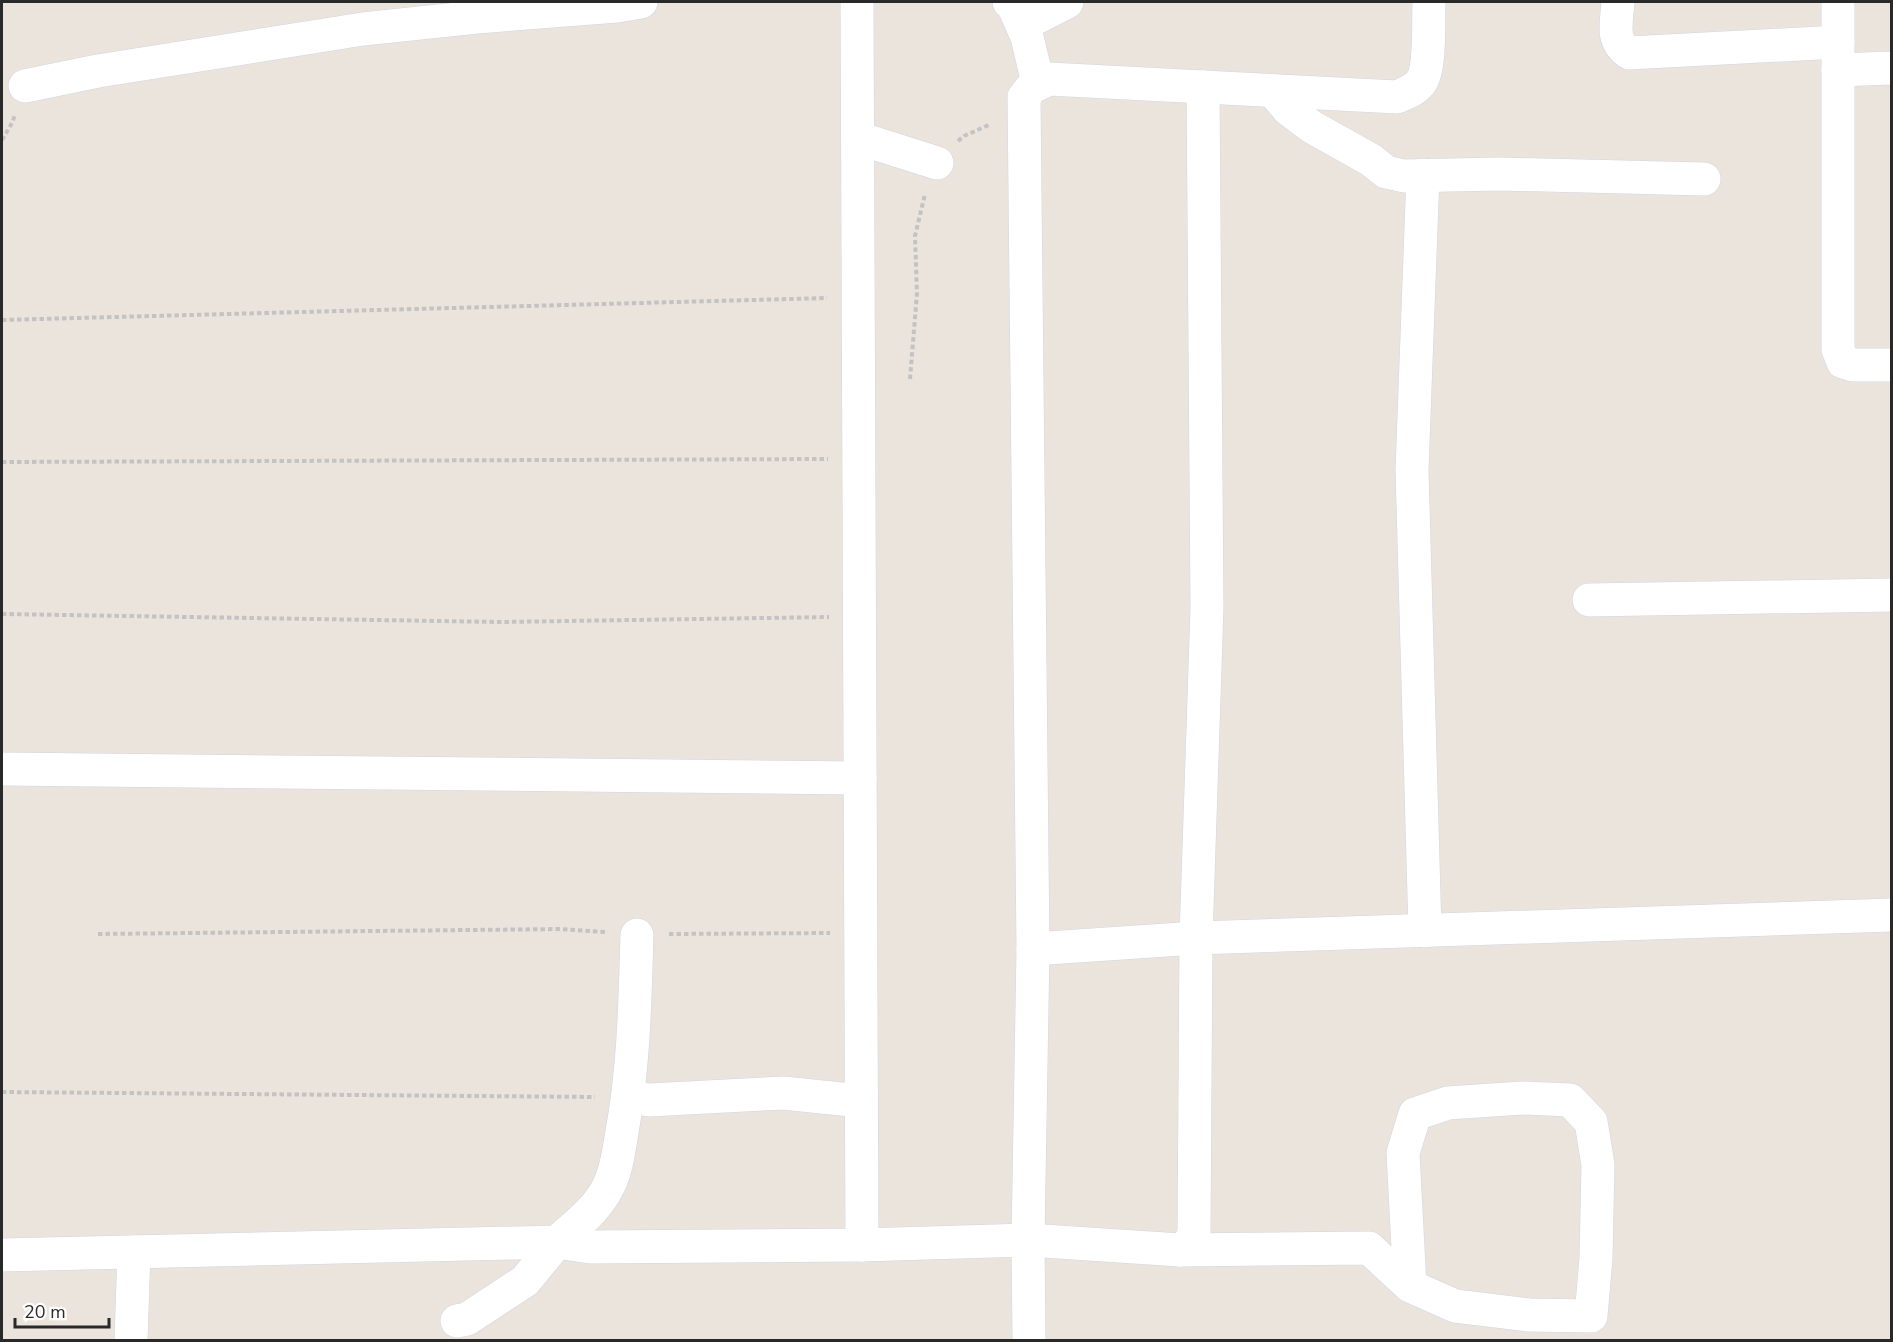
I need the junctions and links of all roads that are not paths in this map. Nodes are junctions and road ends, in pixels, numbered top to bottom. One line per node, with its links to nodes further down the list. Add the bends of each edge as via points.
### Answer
1 (641, 2): 11 (street, via 363,29)
2 (857, 2): 14 (street)
3 (1067, 2): 7 (street)
4 (1429, 2): 13 (street, via 1426,65 1422,81 1411,92 1397,97)
5 (1618, 2): 8 (street, via 1616,38 1629,53)
6 (1838, 2): 8 (street)
7 (1015, 13): 10 (street, via 1027,37)
8 (1838, 56): 9 (street); 18 (street, via 1838,349 1843,362 1853,365)
9 (1892, 68)
10 (1038, 82): 12 (street, via 1048,79); 27 (street, via 1024,97)
11 (25, 86)
12 (1203, 87): 13 (street); 26 (street, via 1207,608)
13 (1273, 91): 16 (street, via 1287,109 1312,127 1386,172)
14 (858, 138): 15 (street); 22 (street)
15 (937, 163)
16 (1423, 175): 17 (street); 24 (street, via 1412,470)
17 (1704, 179)
18 (1892, 365)
19 (1892, 595): 20 (street)
20 (1589, 600)
21 (2, 769): 22 (street)
22 (860, 778): 29 (street)
23 (1892, 915): 24 (street)
24 (1425, 931): 26 (street)
25 (637, 935): 28 (street)
26 (1196, 938): 27 (street); 33 (street, via 1194,1235)
27 (1033, 949): 30 (street)
28 (629, 1097): 29 (street, via 649,1100 783,1093); 31 (street, via 609,1185 589,1215)
29 (861, 1101): 32 (street)
30 (1028, 1240): 32 (street); 33 (street); 39 (street)
31 (556, 1242): 32 (street, via 590,1247); 34 (street); 37 (street, via 525,1281 467,1319)
32 (862, 1245)
33 (1180, 1250): 36 (street, via 1369,1248)
34 (134, 1252): 35 (street); 38 (street)
35 (2, 1255)
36 (1410, 1286): 36 (street, via 1455,1306 1529,1315 1591,1316 1598,1165 1591,1122 1570,1100 1522,1098 1448,1103 1415,1114 1403,1153)
37 (457, 1321)
38 (131, 1341)
39 (1029, 1341)

